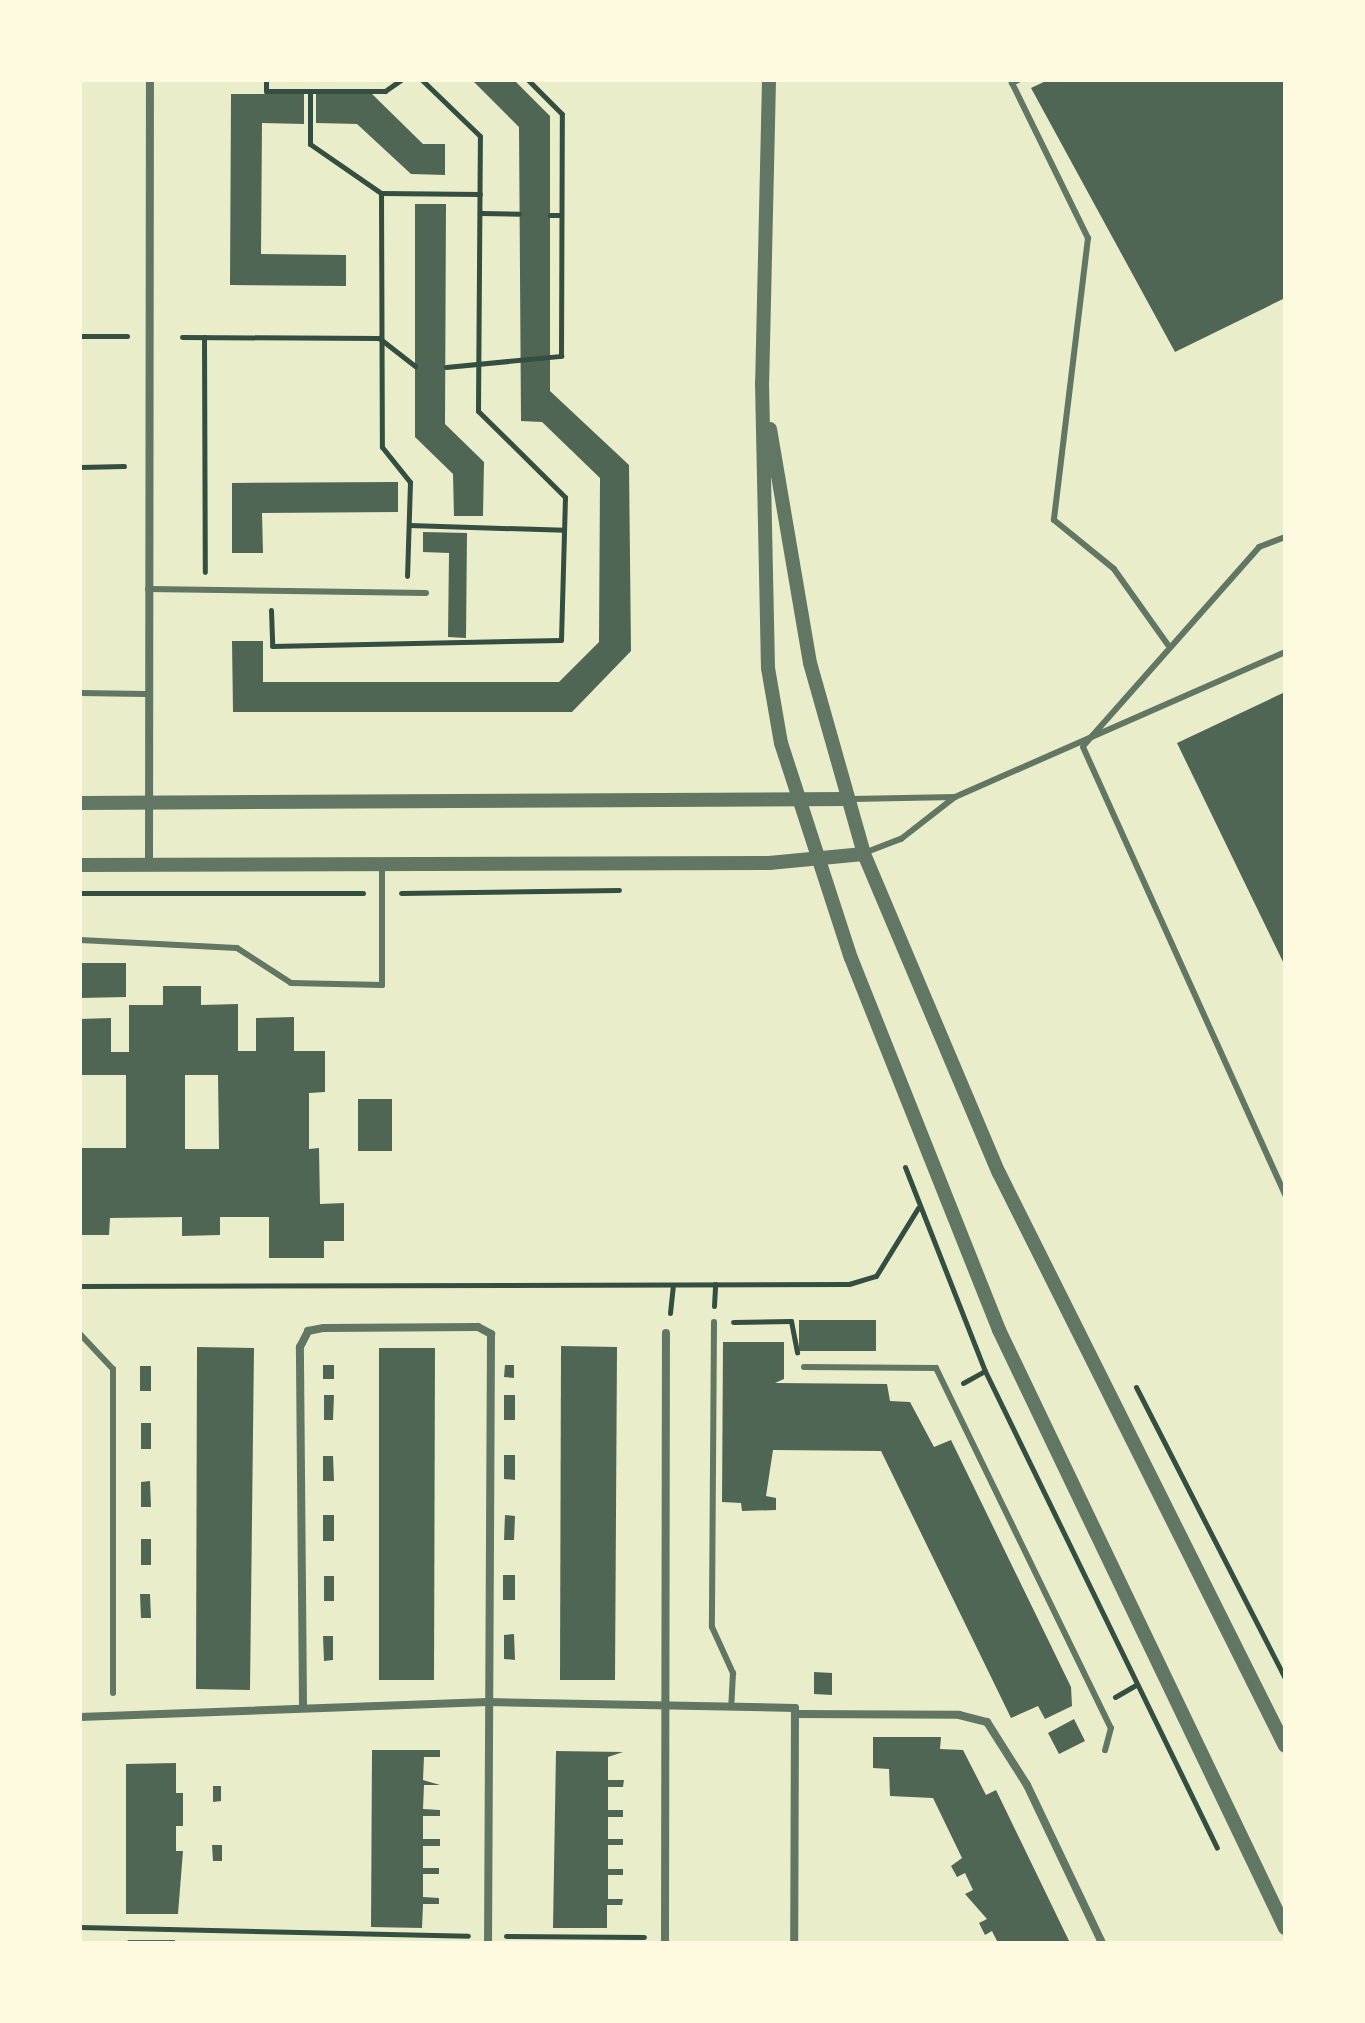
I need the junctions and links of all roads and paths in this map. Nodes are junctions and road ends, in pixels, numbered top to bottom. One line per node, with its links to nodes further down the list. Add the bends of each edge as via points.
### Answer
1 (150, 80): 29 (street)
2 (266, 80): 8 (path, via 266,91)
3 (401, 80): 8 (path, via 385,91)
4 (422, 80): 10 (path, via 480,136)
5 (528, 80): 14 (path, via 562,114)
6 (769, 80): 23 (street)
7 (1018, 80): 34 (lane, via 1012,83 1088,238 1054,520 1114,569)
8 (310, 91): 9 (path, via 310,144)
9 (381, 193): 10 (path); 19 (path)
10 (480, 194): 11 (path)
11 (479, 213): 12 (path); 20 (path)
12 (519, 214)
13 (550, 215): 14 (path)
14 (561, 215): 20 (path, via 561,356)
15 (80, 336): 16 (path)
16 (127, 336)
17 (182, 337): 18 (path)
18 (204, 337): 19 (path); 30 (path)
19 (379, 338): 21 (path); 26 (path, via 382,447 410,482)
20 (479, 363): 22 (path); 27 (path, via 478,411 565,497)
21 (415, 366)
22 (446, 367)
23 (762, 382): 40 (street, via 810,663); 41 (street, via 768,668)
24 (124, 466): 25 (path)
25 (80, 467)
26 (409, 525): 27 (path); 32 (path)
27 (564, 530): 31 (path, via 561,640 272,646)
28 (1285, 537): 34 (lane, via 1259,547)
29 (148, 589): 30 (lane); 37 (street)
30 (205, 590): 31 (lane)
31 (271, 591): 32 (lane)
32 (406, 592): 33 (lane)
33 (426, 593)
34 (1168, 645): 38 (lane)
35 (1285, 652): 38 (lane)
36 (80, 693): 37 (lane)
37 (146, 694): 43 (street)
38 (1083, 747): 39 (lane); 50 (lane)
39 (955, 797): 40 (lane); 44 (lane, via 901,839)
40 (848, 799): 41 (street); 44 (street)
41 (799, 800): 43 (street); 45 (street)
42 (80, 803): 43 (street)
43 (147, 803): 48 (street)
44 (864, 854): 45 (street); 65 (street, via 999,1173)
45 (818, 861): 46 (street); 68 (street, via 999,1330)
46 (382, 864): 48 (street); 49 (lane, via 382,985 291,983 237,948)
47 (80, 865): 48 (street)
48 (149, 865)
49 (80, 940)
50 (1285, 1195)
51 (919, 1207): 52 (path, via 876,1276 849,1284)
52 (673, 1285): 53 (path); 55 (path)
53 (80, 1286)
54 (714, 1322): 57 (path, via 791,1321); 62 (lane, via 712,1627 733,1673)
55 (666, 1333): 61 (street)
56 (80, 1334): 58 (lane, via 113,1369)
57 (804, 1367): 66 (lane, via 936,1368 1111,1728)
58 (113, 1693)
59 (488, 1702): 60 (street); 60 (street, via 491,1334 478,1327 405,1325 308,1331 300,1347); 61 (street); 70 (street)
60 (303, 1705): 64 (street)
61 (666, 1706): 62 (street); 71 (street)
62 (731, 1707): 63 (street)
63 (795, 1711): 72 (street); 73 (street, via 959,1715 987,1722 1027,1785)
64 (80, 1717)
65 (1285, 1746)
66 (1105, 1750)
67 (80, 1927): 69 (path)
68 (1285, 1928)
69 (354, 1935)
70 (488, 1943)
71 (665, 1943)
72 (794, 1943)
73 (1102, 1943)

